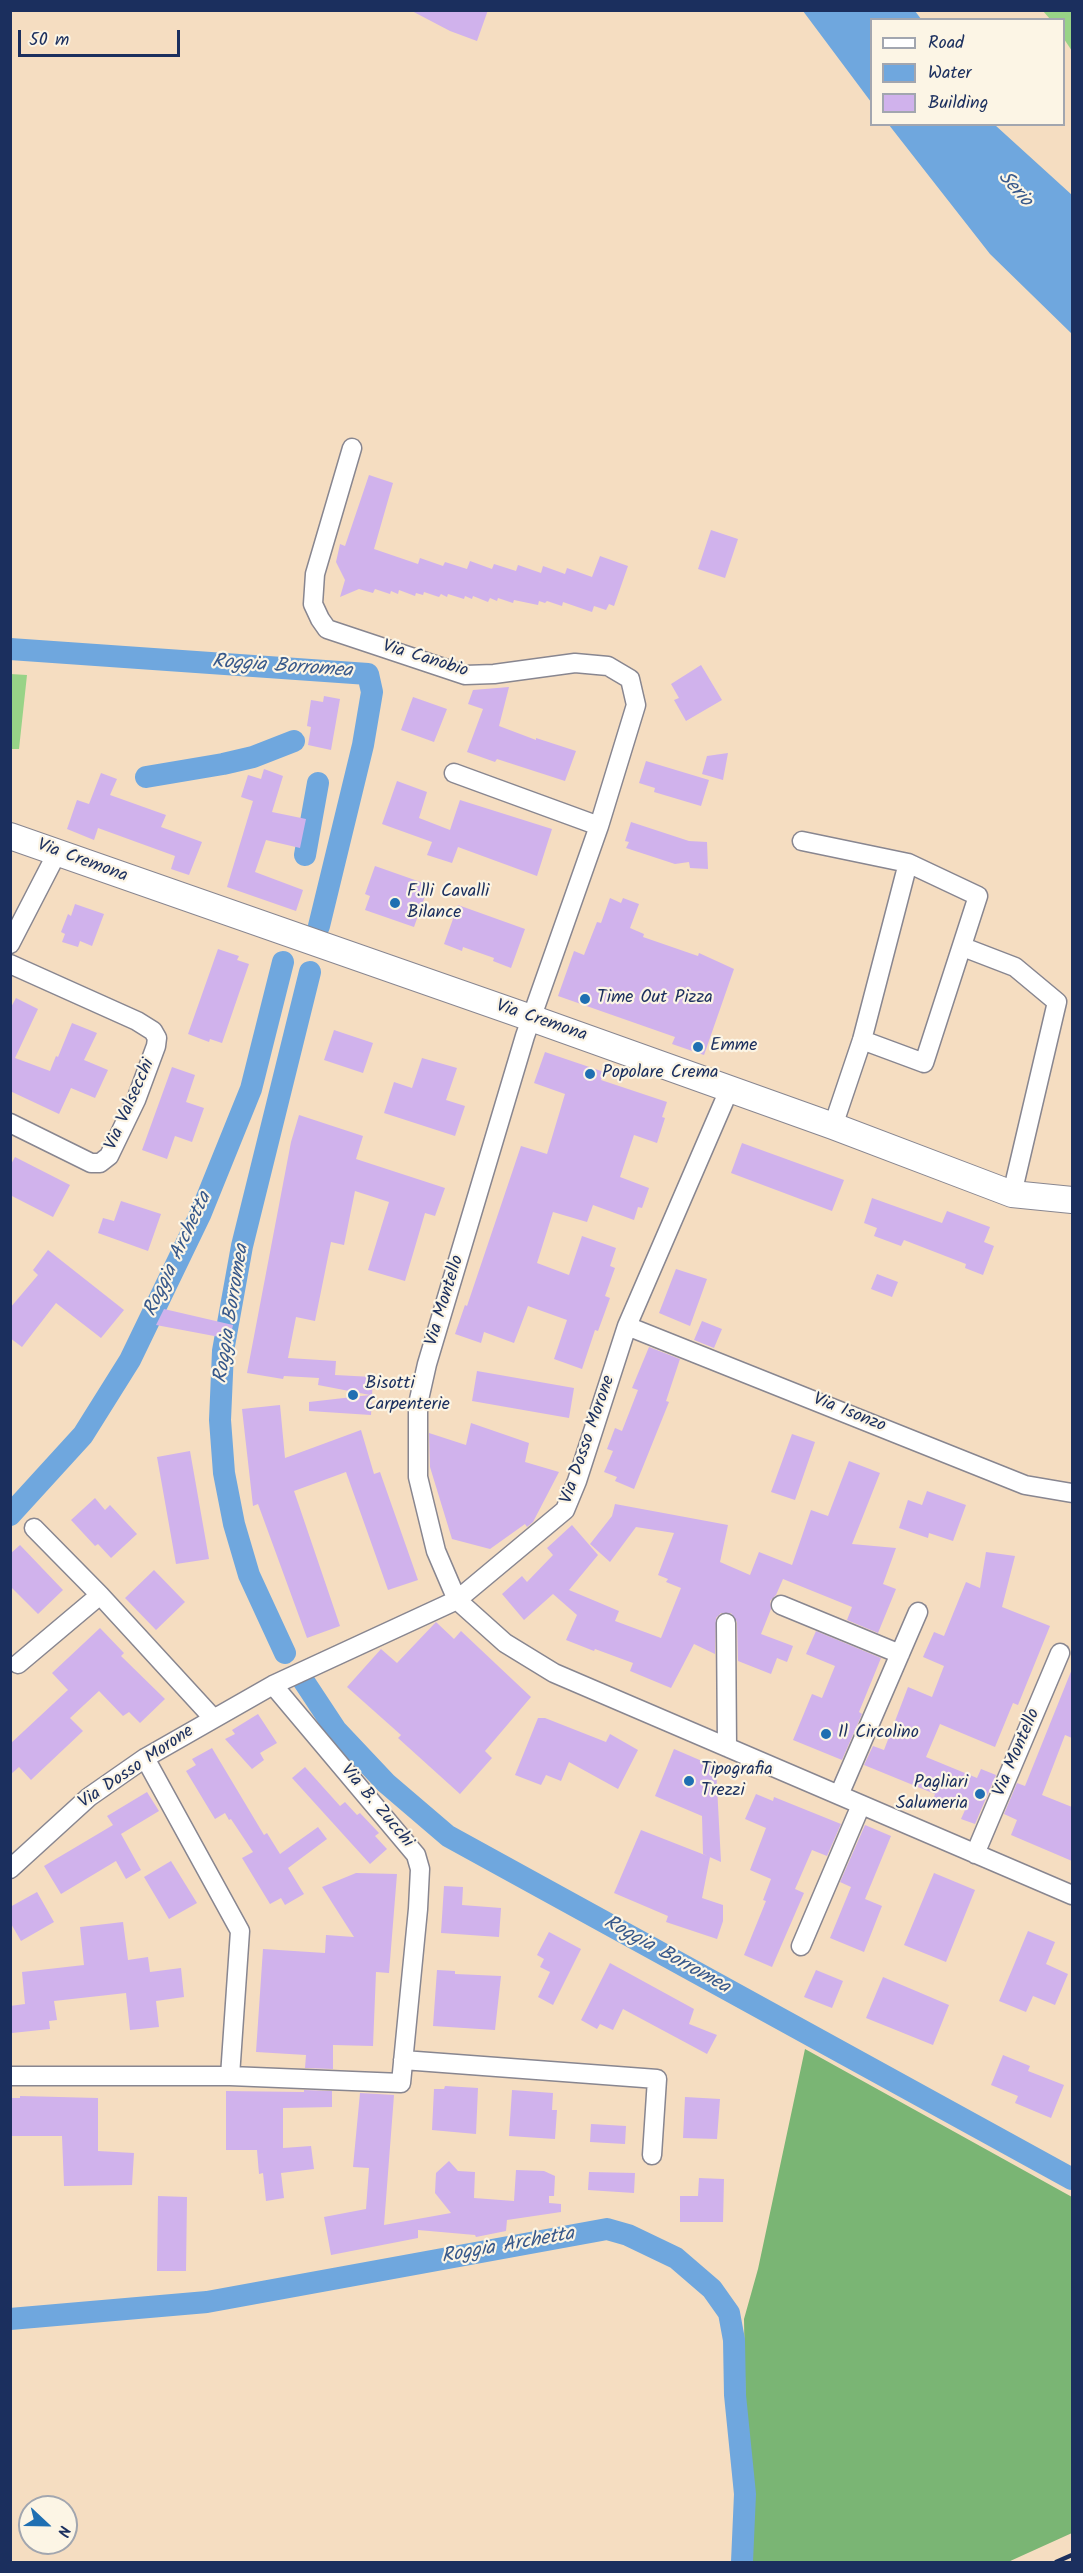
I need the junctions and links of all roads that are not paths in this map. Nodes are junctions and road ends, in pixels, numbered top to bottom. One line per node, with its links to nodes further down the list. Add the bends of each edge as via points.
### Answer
1 (352, 448): 3 (street, Via Canobio, via 315,574 313,604 320,619 327,629 465,675 575,663 608,666 630,679 636,705)
2 (454, 774): 3 (street)
3 (599, 826): 11 (street, Via Canobio)
4 (10, 836): 6 (street, Via Cremona)
5 (802, 842): 7 (street)
6 (57, 853): 8 (street); 11 (street, Via Cremona)
7 (908, 863): 9 (street, via 978,896); 12 (street)
8 (10, 944)
9 (963, 947): 12 (street, via 924,1063); 16 (street, via 1015,967 1057,1002)
10 (10, 964): 14 (street, Via Valsecchi, via 137,1022 157,1038 136,1100 109,1156 100,1163)
11 (531, 1018): 13 (street, Via Cremona); 22 (street, Via Montello, via 418,1404 418,1477 436,1551)
12 (862, 1040): 15 (street)
13 (729, 1090): 15 (street, Via Cremona); 18 (street, Via Dosso Morone)
14 (10, 1124)
15 (833, 1126): 16 (street, Via Cremona)
16 (1012, 1194): 17 (street, Via Cremona)
17 (1072, 1200)
18 (627, 1326): 19 (street, Via Isonzo, via 1025,1485); 22 (street, Via Dosso Morone, via 565,1510)
19 (1072, 1494)
20 (34, 1528): 21 (street, Via Dosso Morone)
21 (100, 1595): 28 (street); 30 (street, Via Dosso Morone)
22 (457, 1600): 29 (street, Via Dosso Morone); 31 (street, Via Montello, via 505,1643 554,1672)
23 (781, 1605): 27 (street)
24 (918, 1612): 27 (street)
25 (726, 1623): 31 (street)
26 (1060, 1653): 35 (street, Via Montello)
27 (900, 1654): 33 (street)
28 (18, 1664)
29 (273, 1685): 30 (street, Via Dosso Morone); 39 (street, Via B. Zucchi, via 416,1855 419,1889)
30 (213, 1718): 32 (street, Via Dosso Morone)
31 (727, 1747): 33 (street, Via Montello)
32 (145, 1758): 36 (street, Via Dosso Morone, via 89,1797); 41 (street, via 240,1931)
33 (839, 1795): 34 (street, Via Montello)
34 (861, 1805): 35 (street, Via Montello); 38 (street)
35 (975, 1854): 37 (street, Via Montello)
36 (10, 1869)
37 (1072, 1895)
38 (801, 1946)
39 (403, 2060): 41 (street, Via B. Zucchi, via 401,2083); 42 (street, via 657,2079)
40 (10, 2076): 41 (street, Via B. Zucchi)
41 (230, 2076)
42 (652, 2155)

